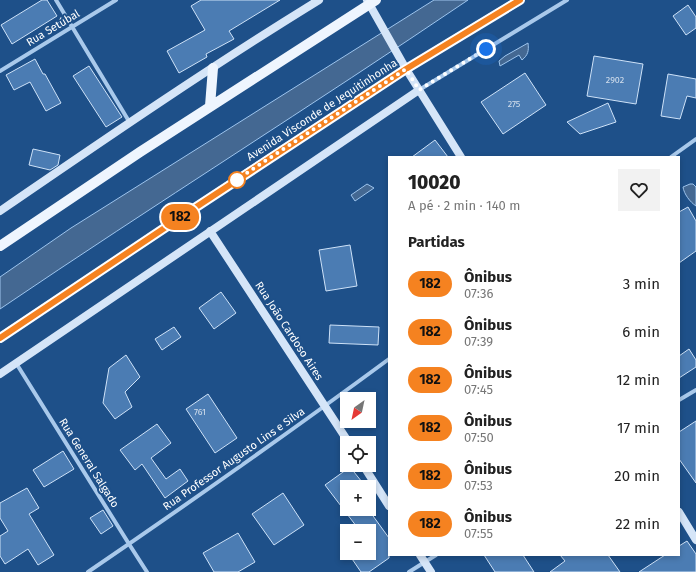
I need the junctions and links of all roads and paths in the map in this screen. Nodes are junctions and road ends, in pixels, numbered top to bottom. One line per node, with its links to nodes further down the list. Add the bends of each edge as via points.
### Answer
1 (56, 0): 7 (street)
2 (116, 0): 7 (street, Rua Setúbal)
3 (319, 0): 8 (street)
4 (520, 0): 9 (main road, Avenida Visconde de Jequitinhonha)
5 (567, 0): 11 (street)
6 (371, 1): 9 (street, via 375,14); 12 (main road)
7 (72, 27): 10 (street, Rua Setúbal); 13 (street)
8 (214, 68): 12 (main road); 13 (street)
9 (406, 69): 11 (street); 20 (main road, Avenida Visconde de Jequitinhonha)
10 (0, 71)
11 (419, 90): 15 (street); 18 (street)
12 (210, 106): 19 (main road)
13 (130, 123): 17 (street)
14 (696, 139): 16 (street)
15 (460, 156)
16 (672, 156)
17 (0, 211)
18 (210, 231): 22 (street); 26 (street, Rua João Cardoso Aires)
19 (0, 246)
20 (0, 338)
21 (388, 360): 26 (street, Rua Professor Augusto Lins e Silva)
22 (16, 363): 23 (street); 32 (street, Rua General Salgado)
23 (0, 374)
24 (696, 390): 25 (street)
25 (680, 399)
26 (325, 406): 27 (street, Rua João Cardoso Aires); 32 (street, Rua Professor Augusto Lins e Silva)
27 (344, 436)
28 (367, 472): 29 (street)
29 (388, 504)
30 (680, 514): 31 (street)
31 (696, 540)
32 (129, 544): 35 (street, Rua Professor Augusto Lins e Silva); 36 (street, Rua General Salgado)
33 (432, 556): 34 (street)
34 (422, 559): 37 (street); 38 (street)
35 (88, 572)
36 (147, 572)
37 (409, 572)
38 (431, 572)

